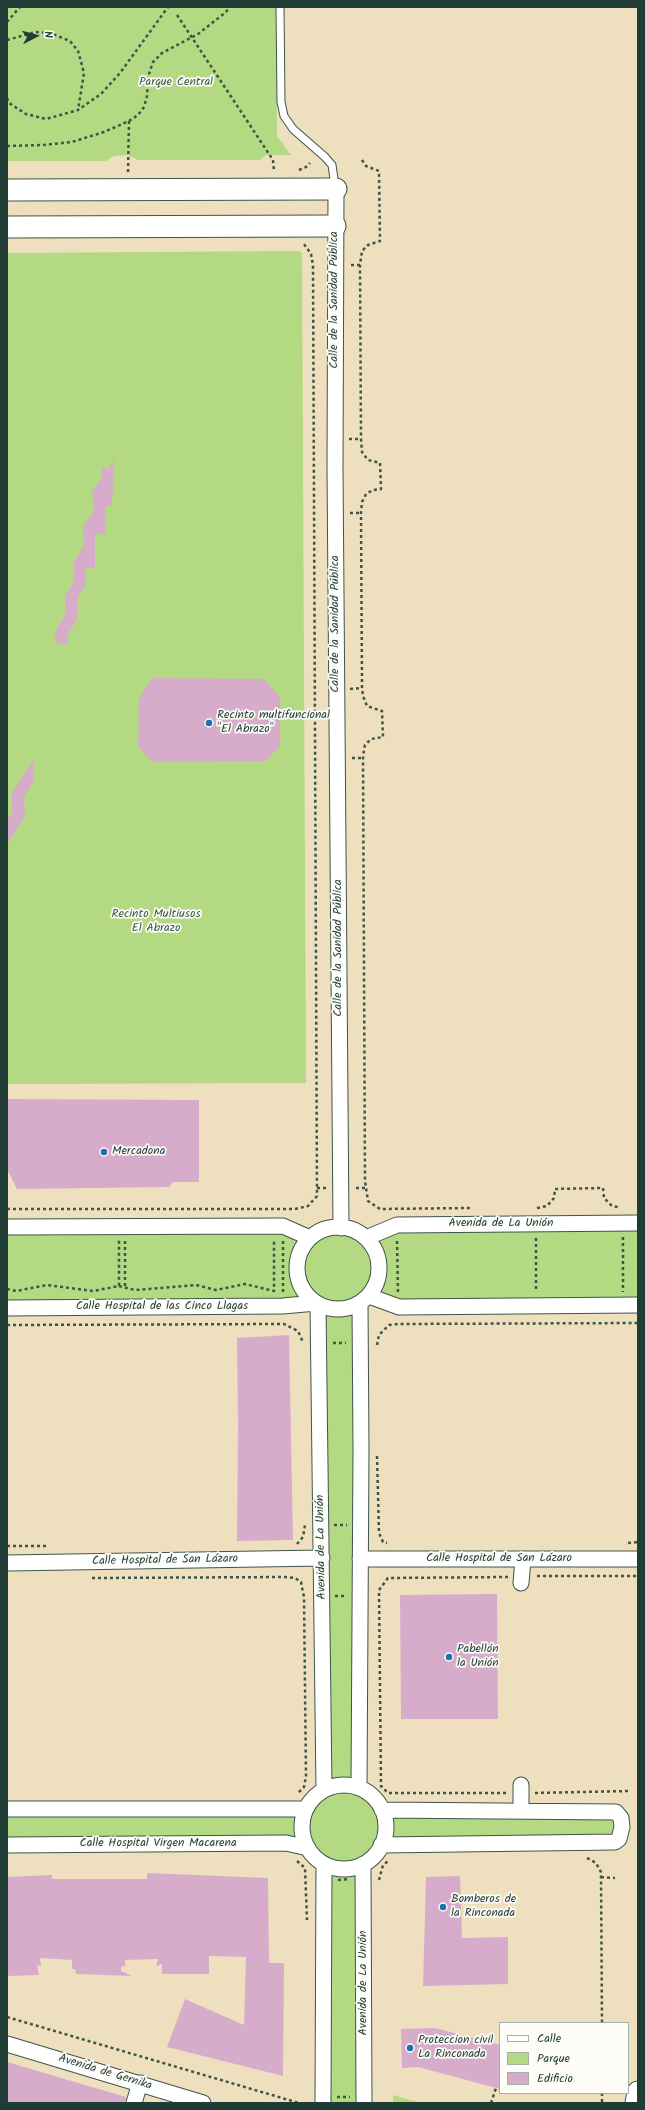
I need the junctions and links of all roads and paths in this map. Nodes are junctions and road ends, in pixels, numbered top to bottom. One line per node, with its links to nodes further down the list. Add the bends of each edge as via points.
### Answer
1 (20, 7): 6 (path)
2 (168, 7): 10 (path, via 120,73 101,94)
3 (229, 7): 7 (path, via 212,24)
4 (280, 7): 18 (lane, via 281,102 284,116 293,129 332,165)
5 (177, 15): 7 (path)
6 (7, 22)
7 (192, 37): 11 (path, via 162,52 153,62 144,107); 16 (path, via 273,160)
8 (7, 40): 10 (path, via 36,32 50,33 70,41 78,51 84,74)
9 (7, 98): 10 (path, via 9,103 26,114 46,118)
10 (78, 110)
11 (129, 121): 12 (path, via 72,142 43,146); 17 (path)
12 (7, 146)
13 (362, 160): 23 (path, via 366,166 379,171 380,241 368,245 362,251 360,264 361,439 362,452 368,460 380,463 381,489 366,494 361,513 363,696 367,706 382,711 383,737 372,739 365,745 363,756 365,1181 368,1201 380,1209)
14 (310, 163): 15 (path)
15 (297, 170)
16 (274, 171)
17 (128, 172)
18 (336, 189): 19 (street); 20 (street, Calle de la Sanidad Pública)
19 (7, 190)
20 (335, 226): 21 (street); 33 (street, Calle de la Sanidad Pública)
21 (7, 227)
22 (300, 243): 26 (path, via 307,246 312,254 313,264 318,1177 317,1196 308,1206)
23 (397, 1208): 24 (path); 30 (path)
24 (474, 1208)
25 (125, 1209): 26 (path); 27 (path); 34 (path)
26 (283, 1209): 35 (path)
27 (7, 1210)
28 (623, 1223): 29 (street, Avenida de La Unión); 31 (street, Avenida de La Unión); 31 (path, via 623,1208 612,1206 604,1198 603,1188 555,1189 554,1198 548,1206 536,1208); 44 (path)
29 (638, 1223)
30 (397, 1224): 31 (street, Avenida de La Unión); 37 (street, Avenida de La Unión); 48 (path)
31 (536, 1224): 43 (path)
32 (7, 1227): 34 (street)
33 (341, 1228): 36 (street, via 321,1230); 37 (street, via 357,1231)
34 (122, 1230): 35 (street); 38 (path); 39 (path)
35 (279, 1231): 36 (street); 39 (path, via 274,1290 245,1284 216,1290 196,1285 135,1290); 46 (path)
36 (310, 1238): 42 (street, via 302,1248 298,1260 298,1273 301,1285 308,1296)
37 (366, 1238): 41 (street, via 379,1260 379,1273 376,1285)
38 (119, 1286): 39 (path); 40 (path, via 93,1291 47,1285 16,1291)
39 (125, 1287): 47 (path)
40 (7, 1289)
41 (364, 1300): 42 (street, via 350,1308 339,1309); 48 (street); 57 (street)
42 (317, 1303): 46 (street, Calle Hospital de las Cinco Llagas); 59 (street, Avenida de La Unión)
43 (537, 1305): 44 (street); 48 (street); 54 (path)
44 (623, 1305): 45 (street); 50 (path)
45 (638, 1305)
46 (283, 1306): 47 (street, Calle Hospital de las Cinco Llagas); 52 (path)
47 (125, 1307): 49 (street, Calle Hospital de las Cinco Llagas); 56 (path)
48 (398, 1307): 53 (path)
49 (7, 1308)
50 (623, 1323): 51 (path); 54 (path)
51 (638, 1323)
52 (284, 1324): 56 (path); 59 (path, via 298,1331 303,1344)
53 (398, 1324): 54 (path); 58 (path, via 389,1325 379,1335)
54 (536, 1324)
55 (7, 1325): 56 (path)
56 (125, 1325)
57 (360, 1343): 58 (path); 59 (path); 65 (street)
58 (377, 1343): 60 (path)
59 (319, 1344): 64 (street, Avenida de La Unión)
60 (377, 1350)
61 (377, 1453): 63 (path)
62 (305, 1518): 66 (path)
63 (378, 1524): 65 (path); 68 (path, via 383,1542)
64 (322, 1525): 65 (path); 66 (path); 69 (street, Avenida de La Unión)
65 (360, 1525): 70 (street)
66 (305, 1526): 67 (path, via 303,1537 296,1544)
67 (290, 1545)
68 (391, 1545)
69 (322, 1558): 73 (street, Calle Hospital de San Lázaro); 77 (street, Avenida de La Unión)
70 (360, 1559): 71 (street, Calle Hospital de San Lázaro); 78 (street)
71 (522, 1559): 72 (street, Calle Hospital de San Lázaro); 76 (street)
72 (638, 1559)
73 (7, 1563)
74 (398, 1577): 80 (path, via 388,1578 383,1583 378,1590)
75 (86, 1578): 79 (path, via 295,1578 301,1582)
76 (521, 1583)
77 (323, 1596): 78 (path); 79 (path); 83 (street, Avenida de La Unión)
78 (360, 1596): 80 (path); 81 (street)
79 (304, 1597): 86 (path, via 306,1776 304,1787 298,1794 286,1793)
80 (378, 1597): 82 (path, via 381,1786 388,1793)
81 (359, 1788): 83 (street, via 348,1785); 88 (street, via 376,1801)
82 (521, 1789): 84 (path); 89 (street)
83 (324, 1790): 87 (street, via 313,1798)
84 (628, 1791)
85 (7, 1809): 86 (street)
86 (286, 1809): 87 (street)
87 (306, 1809): 93 (street, via 302,1829)
88 (382, 1810): 89 (street); 92 (street, via 385,1834)
89 (520, 1810): 92 (street, via 616,1812 621,1818 621,1834 614,1842)
90 (286, 1844): 91 (street, Calle Hospital Virgen Macarena); 93 (street, Calle Hospital Virgen Macarena); 102 (path, via 286,1859 298,1862 305,1868)
91 (7, 1845)
92 (382, 1845): 97 (street, via 376,1854)
93 (308, 1848): 96 (street)
94 (584, 1858): 98 (path, via 596,1863 600,1868)
95 (394, 1859): 101 (path, via 383,1865)
96 (324, 1864): 97 (street, via 346,1869); 103 (street)
97 (363, 1864): 100 (street, Avenida de La Unión)
98 (601, 1878): 99 (path); 107 (path)
99 (615, 1878)
100 (364, 1879): 101 (path); 103 (path); 113 (street, Avenida de La Unión)
101 (379, 1879): 104 (path)
102 (307, 1880): 103 (path); 105 (path)
103 (323, 1880): 112 (street)
104 (379, 1884)
105 (307, 1922)
106 (7, 2017): 116 (path)
107 (602, 2022)
108 (7, 2044): 109 (street, Avenida de Gernika)
109 (140, 2083): 114 (street); 115 (street, Avenida de Gernika)
110 (496, 2088): 117 (path)
111 (638, 2092): 118 (street)
112 (323, 2100): 113 (path)
113 (364, 2100)
114 (134, 2103)
115 (203, 2103)
116 (297, 2103)
117 (491, 2103)
118 (636, 2103)

